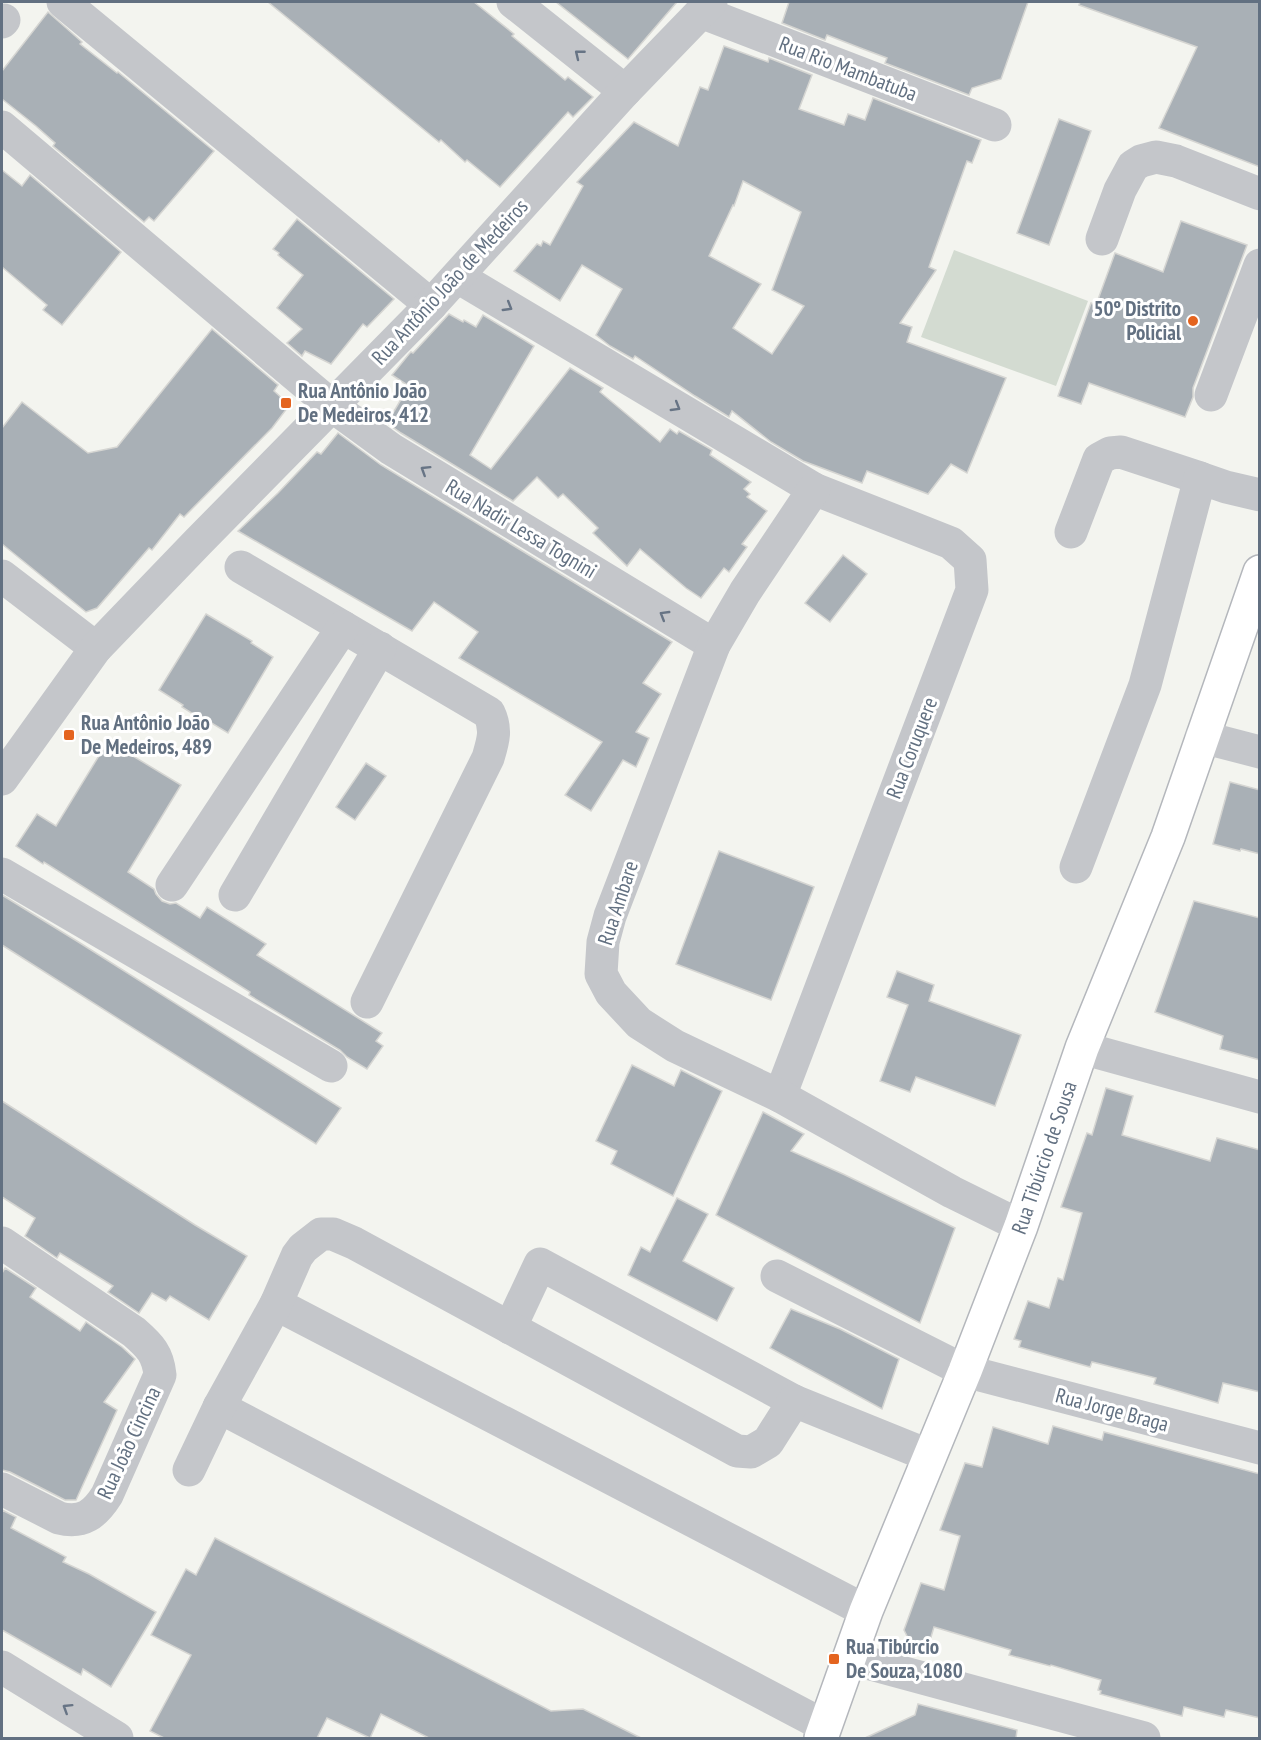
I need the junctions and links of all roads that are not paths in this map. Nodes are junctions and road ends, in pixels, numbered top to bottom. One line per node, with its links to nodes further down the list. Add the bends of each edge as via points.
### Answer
1 (63, 2): 11 (street)
2 (513, 2): 4 (street, one-way to 2)
3 (706, 7): 4 (street, Rua Antônio João de Medeiros); 5 (street, Rua Rio Mambatuba)
4 (625, 91): 10 (street, Rua Antônio João de Medeiros)
5 (995, 125)
6 (2, 127): 13 (street, Rua Nadir Lessa Tognini)
7 (1260, 194): 8 (street, via 1176,161 1156,157 1141,161 1133,166 1120,190)
8 (1102, 239)
9 (1260, 265): 12 (street)
10 (458, 277): 11 (street, Rua Antônio João de Medeiros); 15 (street, one-way to 15)
11 (431, 306): 13 (street, Rua Antônio João de Medeiros)
12 (1211, 395)
13 (332, 406): 18 (street, Rua Antônio João de Medeiros); 22 (street, Rua Nadir Lessa Tognini, one-way to 13, via 400,455)
14 (1200, 478): 16 (street); 17 (street, via 1137,456 1110,453 1099,459); 28 (street, via 1145,685)
15 (814, 489): 22 (street, Rua Ambare); 35 (street, Rua Coruquere, via 951,543 970,560 972,590)
16 (1260, 495)
17 (1071, 532)
18 (198, 542): 21 (street); 23 (street, Rua Antônio João de Medeiros)
19 (1260, 572): 25 (main road, Rua Tibúrcio de Sousa)
20 (2, 576): 23 (street)
21 (343, 627): 24 (street); 30 (street)
22 (714, 645): 35 (street, Rua Ambare, via 610,916 601,974 611,993 639,1023 675,1046)
23 (96, 648): 27 (street, Rua Antônio João de Medeiros)
24 (380, 648): 31 (street); 32 (street, via 489,713 494,739)
25 (1202, 737): 26 (street); 33 (main road, Rua Tibúrcio de Sousa, via 1168,837)
26 (1260, 752)
27 (2, 779)
28 (1076, 867)
29 (2, 874): 34 (street)
30 (172, 885)
31 (235, 895)
32 (367, 1002)
33 (1082, 1048): 36 (street); 37 (main road, Rua Tibúrcio de Sousa)
34 (331, 1066)
35 (780, 1096): 37 (street, Rua Ambare)
36 (1260, 1097)
37 (1021, 1226): 42 (main road, Rua Tibúrcio de Sousa)
38 (2, 1243): 48 (street, Rua João Cincina, via 134,1332 150,1346 159,1362 160,1376 107,1495 88,1515 69,1521)
39 (777, 1276): 42 (street, Rua Jorge Braga)
40 (276, 1304): 41 (street, via 303,1248 321,1234 333,1234); 44 (street); 49 (street)
41 (510, 1328): 43 (street, via 737,1450 751,1452 768,1442); 43 (street, via 540,1264)
42 (965, 1371): 45 (street, Rua Jorge Braga); 46 (main road, Rua Tibúrcio de Sousa)
43 (794, 1401): 46 (street)
44 (219, 1407): 47 (street); 52 (street)
45 (1260, 1448)
46 (930, 1456): 49 (main road, Rua Tibúrcio de Sousa)
47 (189, 1470)
48 (2, 1490)
49 (866, 1611): 50 (main road, Rua Tibúrcio de Sousa)
50 (849, 1658): 52 (main road, Rua Tibúrcio de Sousa); 54 (street)
51 (2, 1667): 53 (street, one-way to 51)
52 (823, 1732)
53 (117, 1738)
54 (1144, 1738)

